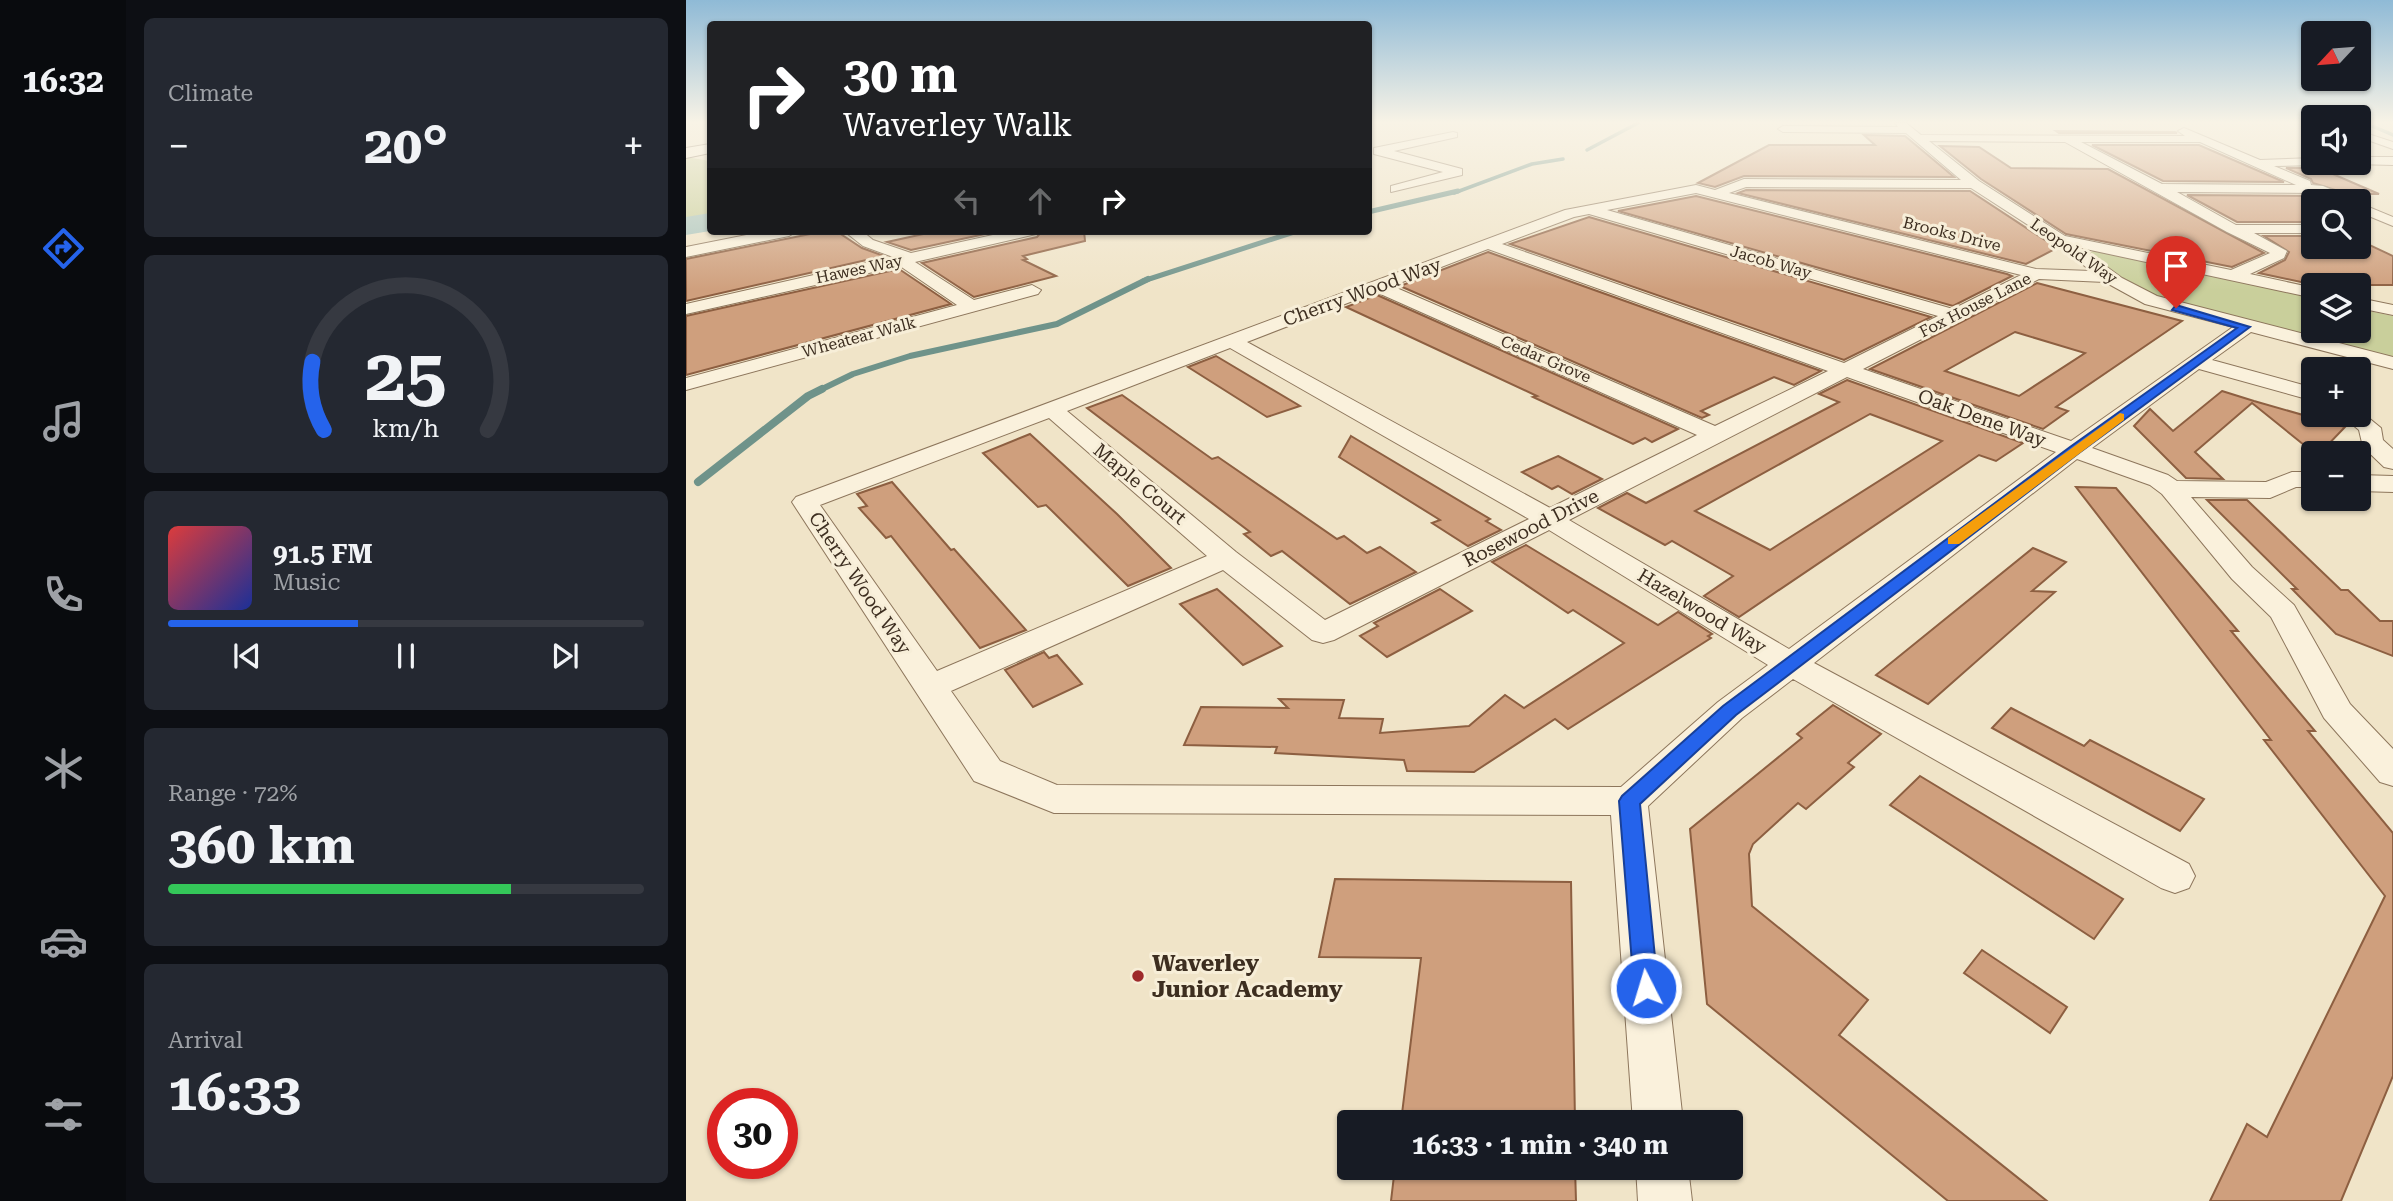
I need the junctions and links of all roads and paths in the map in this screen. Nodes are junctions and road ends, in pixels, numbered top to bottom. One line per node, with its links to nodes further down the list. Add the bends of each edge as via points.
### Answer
1 (1432, 179): 7 (street)
2 (1968, 179): 5 (street, Leopold Way)
3 (2143, 179): 6 (street)
4 (2295, 179): 9 (street)
5 (1974, 184): 10 (street, via 1744,183); 21 (street, Leopold Way)
6 (2160, 188): 9 (street); 14 (street)
7 (1396, 189)
8 (1696, 189): 10 (street, Brooks Drive); 11 (street, Cherry Wood Way)
9 (2318, 189)
10 (1716, 194): 25 (street, Brooks Drive)
11 (1587, 209): 22 (street, Cherry Wood Way); 35 (street, Jacob Way)
12 (2371, 212): 13 (street)
13 (2393, 222)
14 (2232, 229): 15 (street); 26 (street, via 2279,251)
15 (2301, 229)
16 (2371, 229): 17 (street)
17 (2393, 229)
18 (769, 235): 23 (street)
19 (857, 235): 24 (street, via 899,252)
20 (1013, 235): 24 (street, Hawes Way)
21 (2059, 238): 26 (street); 27 (street, Leopold Way)
22 (1490, 245): 28 (street, Cherry Wood Way); 40 (street, Oak Dene Way)
23 (686, 252)
24 (904, 260): 32 (street); 33 (street, Hawes Way)
25 (2036, 274): 27 (street, Fox House Lane); 35 (street, Fox House Lane)
26 (2234, 275): 30 (street)
27 (2109, 277): 36 (street, Leopold Way, via 2151,300)
28 (1377, 286): 37 (street, Cherry Wood Way); 45 (street, Cedar Grove)
29 (1032, 290): 32 (street, Wheatear Walk)
30 (2301, 290)
31 (2371, 305): 34 (street)
32 (971, 306): 41 (street, Wheatear Walk)
33 (686, 309)
34 (2393, 310)
35 (1954, 315): 40 (street, Fox House Lane)
36 (2245, 327): 38 (street); 39 (street, Leopold Way)
37 (1232, 341): 43 (street, Cherry Wood Way); 52 (street, Hazelwood Way)
38 (2196, 362): 42 (street); 46 (street)
39 (2393, 363)
40 (1848, 370): 45 (street, Rosewood Drive); 46 (street, Oak Dene Way)
41 (686, 384)
42 (2301, 391)
43 (1053, 410): 53 (street, Maple Court); 55 (street, Cherry Wood Way, via 805,502)
44 (2369, 427): 47 (street, via 2371,442)
45 (1713, 434): 52 (street, Rosewood Drive)
46 (2074, 450): 51 (street, Oak Dene Way, via 2159,480); 54 (street)
47 (2393, 462)
48 (2301, 479): 51 (street, via 2270,489)
49 (2371, 483): 50 (street)
50 (2393, 484)
51 (2171, 489): 56 (street, Oak Dene Way, via 2242,573 2283,612 2336,710)
52 (1549, 520): 53 (street, Rosewood Drive, via 1323,633); 54 (street, Hazelwood Way)
53 (1226, 558): 55 (street)
54 (1791, 664): 57 (street, via 1730,710); 58 (street, Hazelwood Way)
55 (930, 687): 57 (street, Cherry Wood Way, via 987,771 1054,799)
56 (2393, 772)
57 (1629, 801): 59 (street)
58 (2175, 876)
59 (1657, 1110)
60 (1663, 1180): 61 (street)
61 (1665, 1201)

